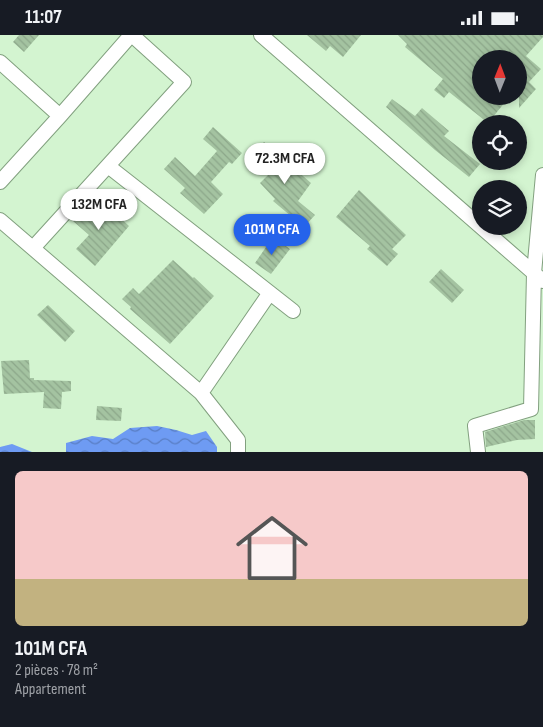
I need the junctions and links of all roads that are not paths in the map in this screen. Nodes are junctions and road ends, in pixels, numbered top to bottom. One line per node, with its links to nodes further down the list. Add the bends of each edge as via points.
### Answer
1 (132, 35): 4 (street); 5 (street, via 184,82)
2 (260, 35): 11 (street)
3 (0, 62): 4 (street)
4 (60, 116): 7 (street)
5 (108, 166): 10 (street); 12 (street)
6 (543, 175): 8 (street)
7 (0, 182)
8 (541, 217): 11 (street)
9 (0, 221): 10 (street)
10 (33, 248): 14 (street)
11 (539, 277): 16 (street, via 531,409 475,426)
12 (269, 294): 13 (street); 14 (street)
13 (293, 311)
14 (201, 393): 15 (street, via 238,440)
15 (238, 452)
16 (478, 452)

